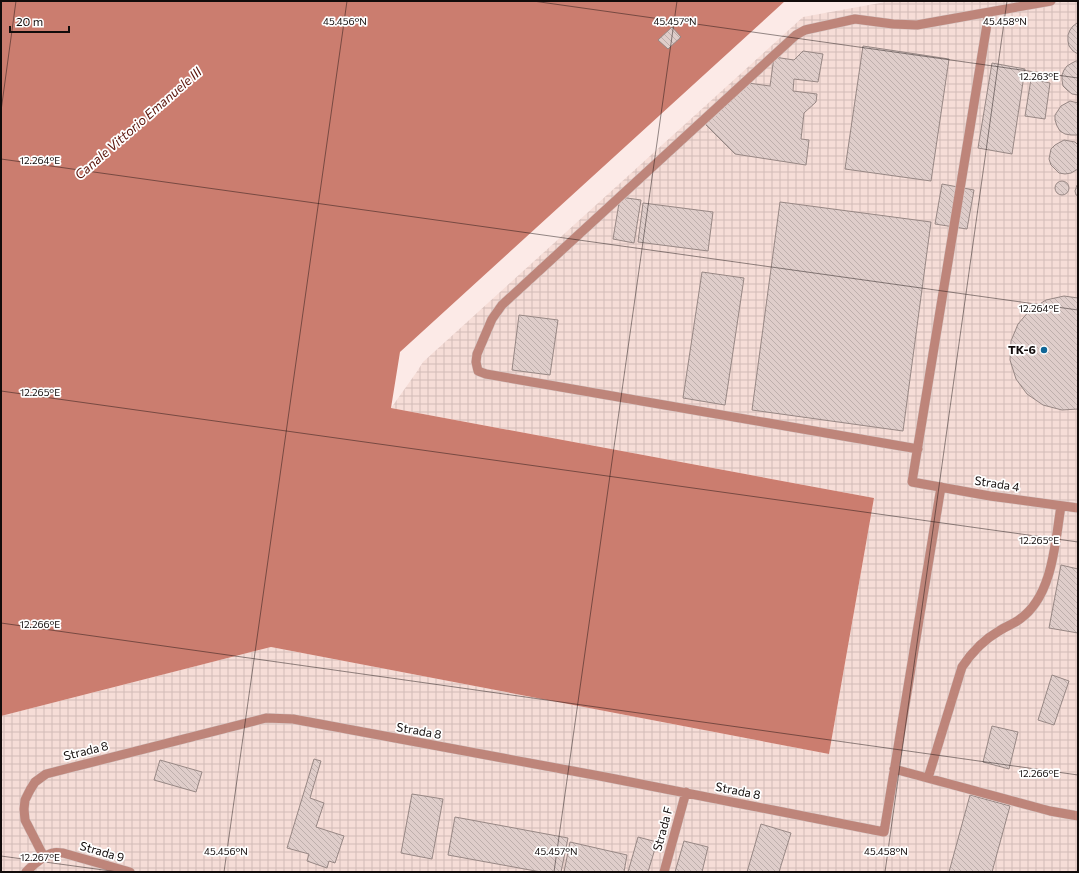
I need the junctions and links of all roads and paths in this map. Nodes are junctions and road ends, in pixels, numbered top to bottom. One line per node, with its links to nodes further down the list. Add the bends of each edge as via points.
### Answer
1 (1051, 1): 2 (lane)
2 (989, 12): 3 (lane); 3 (lane, via 917,24 855,19 806,30 796,35 502,305 492,319 477,354 478,371 486,374)
3 (918, 449): 4 (lane, Strada 4, via 912,482)
4 (941, 487): 5 (lane, Strada 4); 7 (lane)
5 (1061, 506): 6 (lane, Strada 4); 8 (lane, via 1052,561 1038,599 1020,619 978,646 962,667)
6 (1078, 508)
7 (894, 769): 8 (lane); 9 (lane, Strada 8, via 884,832)
8 (928, 778): 10 (lane, via 1050,811)
9 (686, 792): 11 (lane, Strada 8, via 293,719 266,718 46,774 30,790 24,809 25,820); 14 (lane, Strada F)
10 (1078, 816)
11 (44, 857): 12 (lane); 13 (lane, Strada 9, via 63,853)
12 (26, 872)
13 (130, 872)
14 (664, 872)

